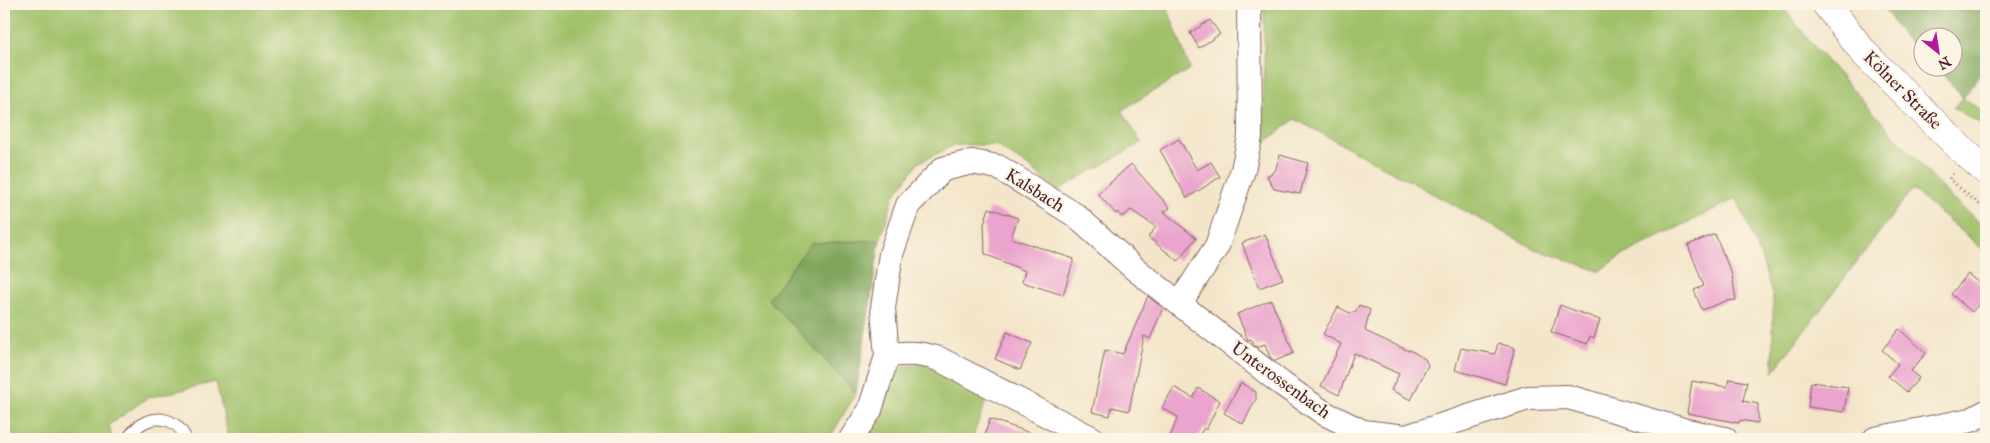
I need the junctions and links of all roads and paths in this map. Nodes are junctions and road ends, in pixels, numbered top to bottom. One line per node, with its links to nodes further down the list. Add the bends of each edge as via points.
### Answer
1 (1249, 4): 4 (street, via 1250,137 1243,170 1217,246)
2 (1826, 4): 3 (main road, Kölner Straße, via 1865,54)
3 (1986, 171)
4 (1180, 303): 5 (street, Kalsbach, via 1135,269 1075,215 998,167 972,162 943,168 908,205 892,254 883,308); 11 (street, Unterossenbach, via 1282,384 1324,413 1363,432 1406,438 1528,398 1568,397)
5 (887, 356): 9 (street, Kalsbach, via 870,410); 10 (street, via 903,352 939,359)
6 (1986, 412): 12 (street, via 1971,420)
7 (128, 439): 8 (lane, via 133,430 149,420 164,418 175,423)
8 (186, 439)
9 (851, 439)
10 (1093, 439)
11 (1725, 439)
12 (1875, 439)

